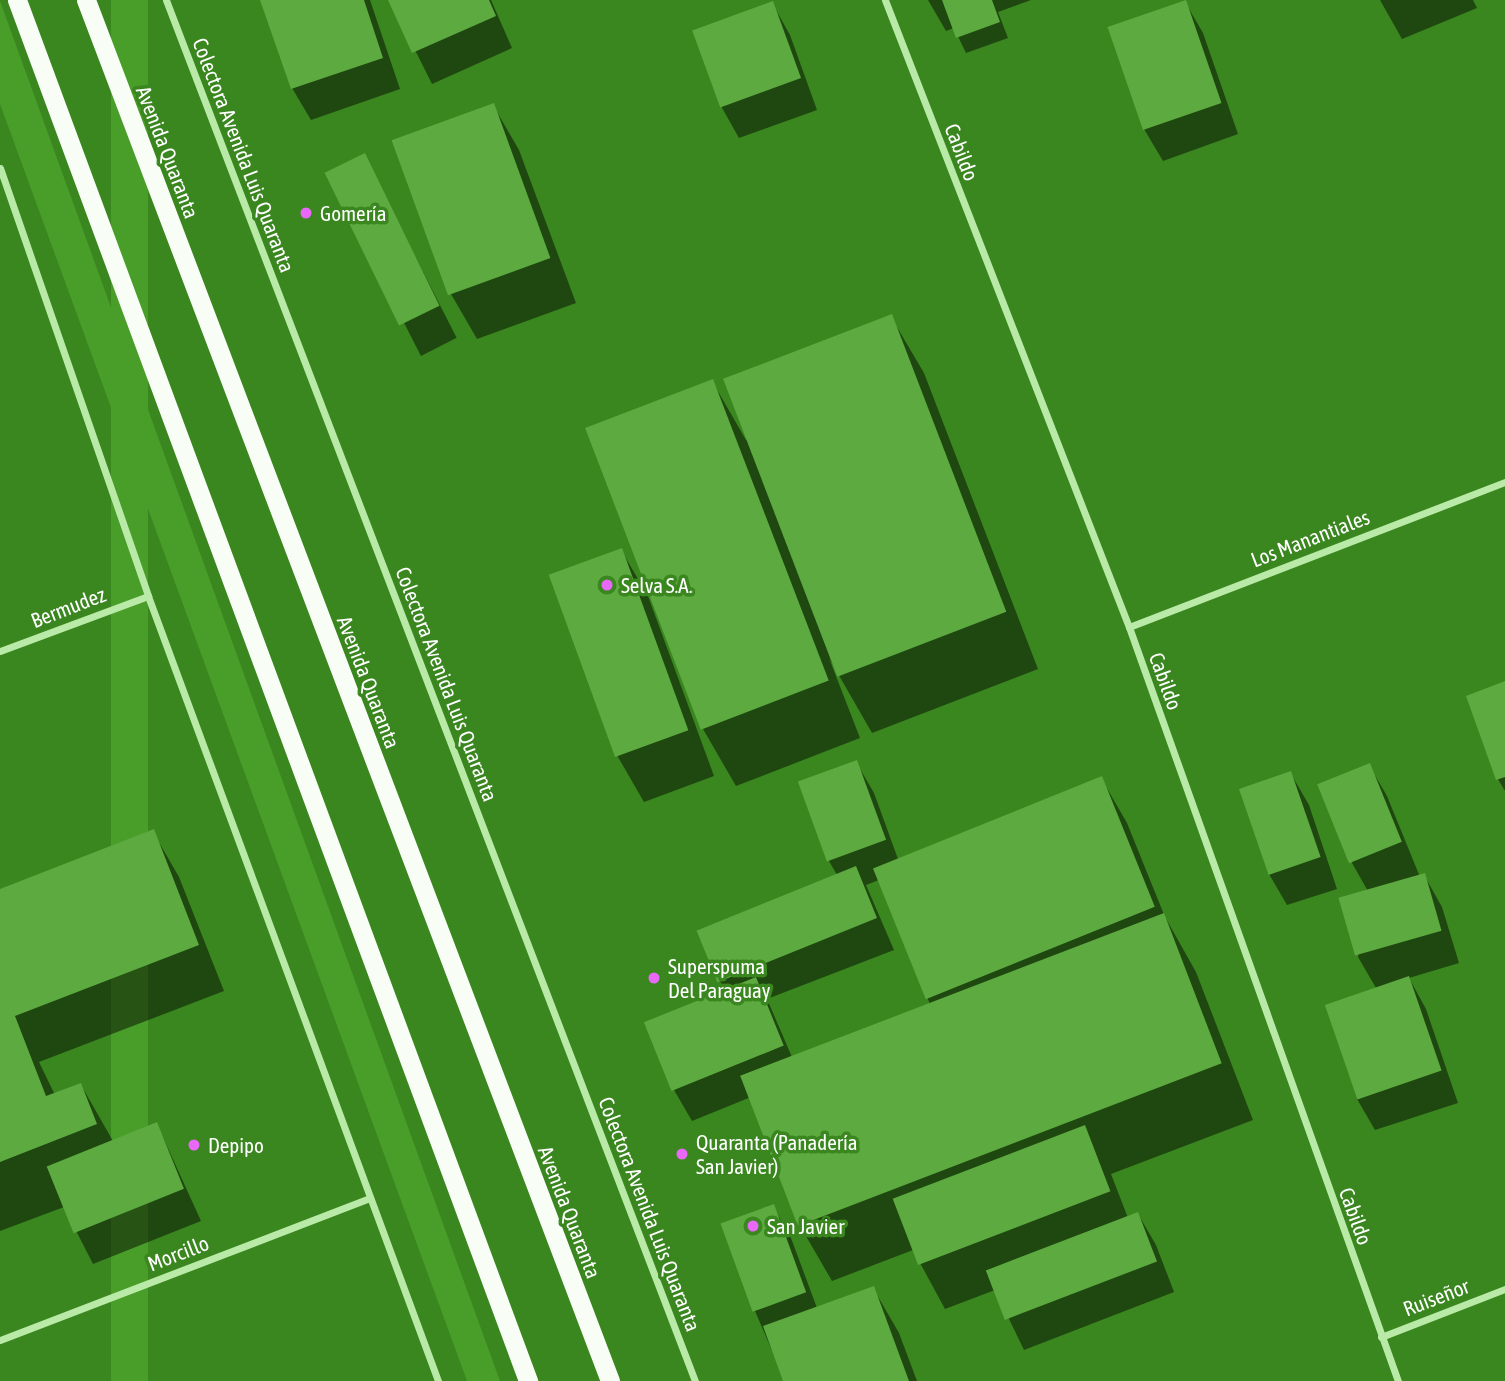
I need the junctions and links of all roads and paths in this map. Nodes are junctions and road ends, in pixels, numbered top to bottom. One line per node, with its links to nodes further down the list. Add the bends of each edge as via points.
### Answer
1 (17, 0): 15 (highway)
2 (86, 0): 16 (highway, Avenida Quaranta)
3 (166, 0): 17 (street, Colectora Avenida Luis Quaranta)
4 (884, 0): 8 (street, Cabildo)
5 (0, 168): 7 (street)
6 (1505, 482): 8 (street, Los Manantiales)
7 (148, 596): 9 (street, Bermudez); 10 (street)
8 (1129, 627): 12 (street, Cabildo)
9 (0, 651)
10 (368, 1199): 13 (street, Morcillo); 14 (street)
11 (1505, 1289): 12 (street, Ruiseñor)
12 (1381, 1337): 18 (street, Cabildo)
13 (0, 1339)
14 (438, 1381)
15 (528, 1381)
16 (610, 1381)
17 (695, 1381)
18 (1398, 1381)

